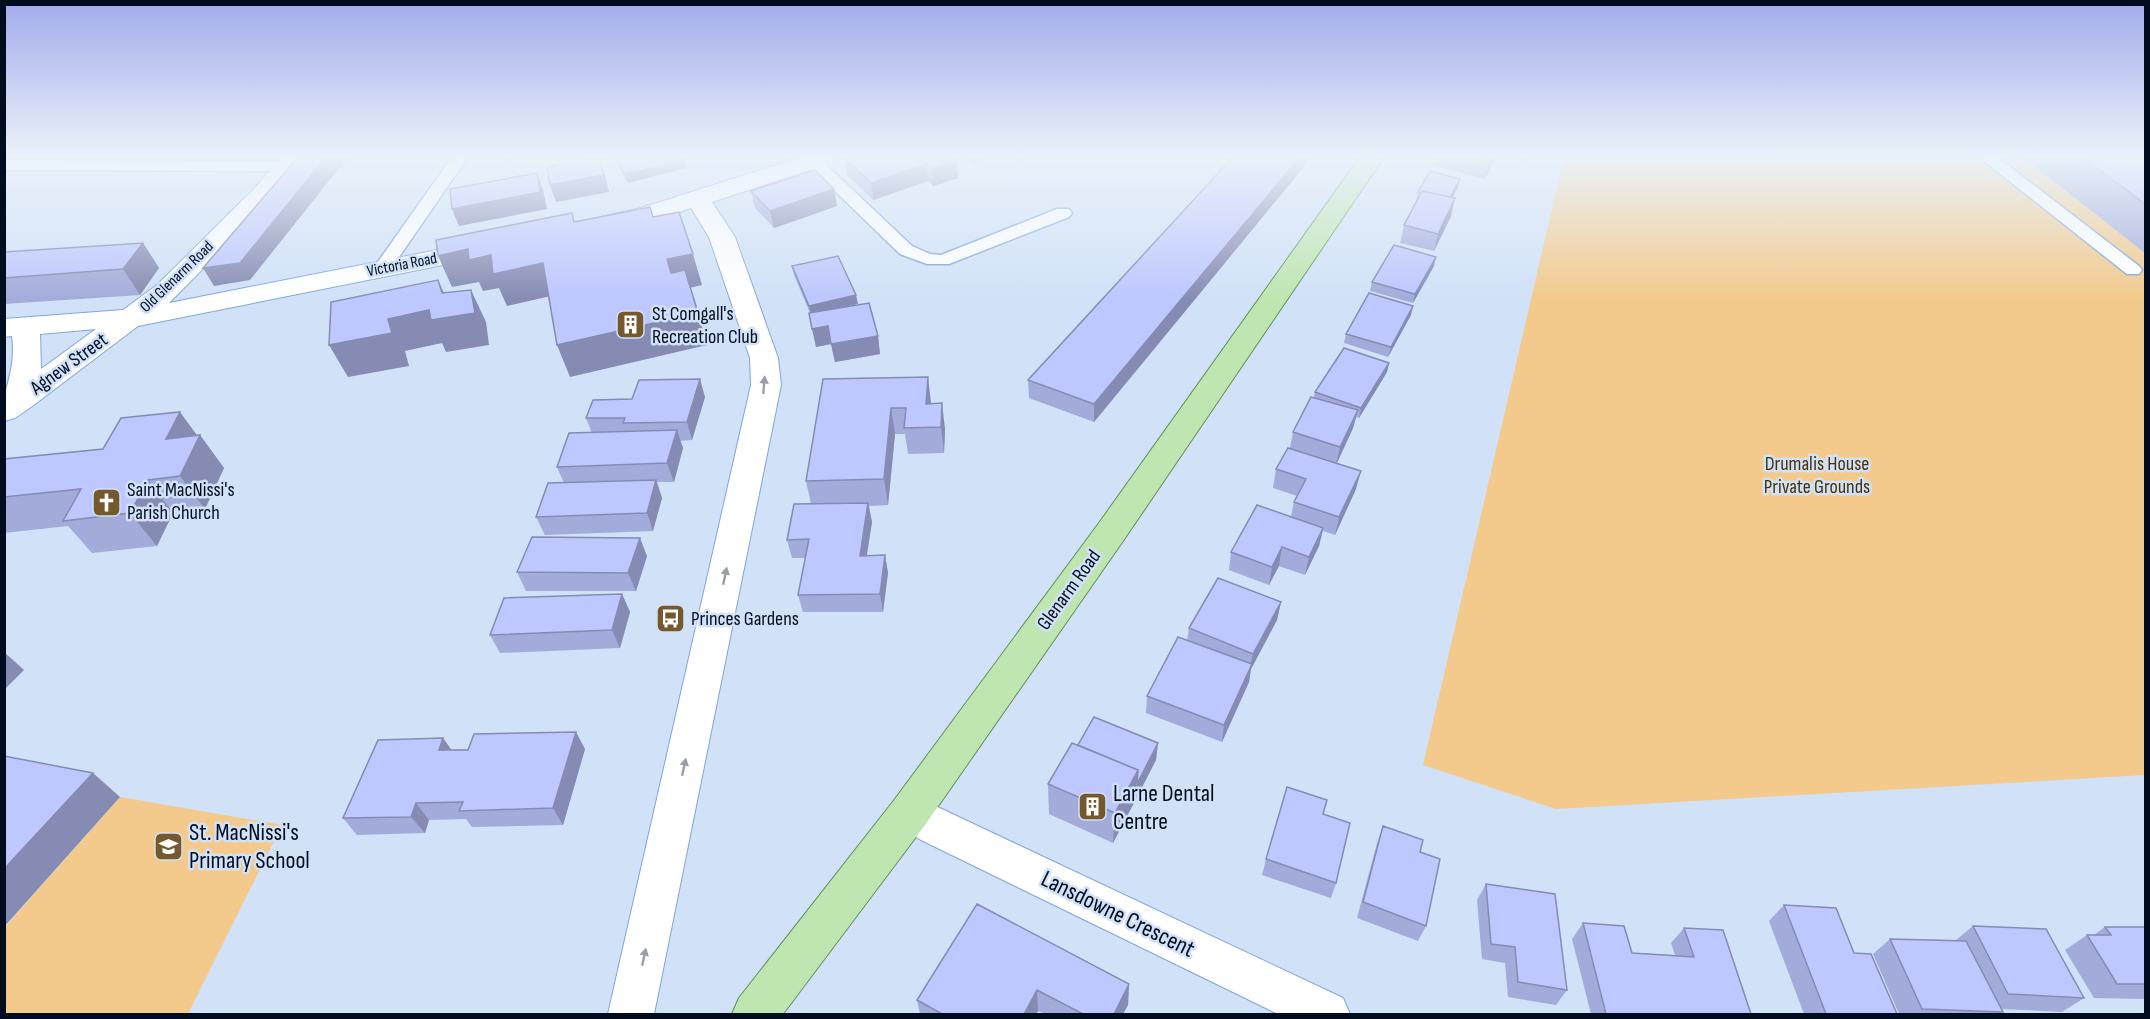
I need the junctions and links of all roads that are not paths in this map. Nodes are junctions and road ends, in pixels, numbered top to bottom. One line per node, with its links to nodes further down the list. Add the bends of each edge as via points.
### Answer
1 (249, 205): 13 (street, Old Glenarm Road, via 167,291)
2 (426, 205): 11 (lane)
3 (680, 205): 9 (street)
4 (702, 205): 17 (street, one-way to 4, via 766,385 764,357 722,237)
5 (863, 205): 8 (lane, via 906,250 927,259 943,260)
6 (1339, 205): 16 (main road, Glenarm Road)
7 (2048, 205): 12 (lane)
8 (1063, 213)
9 (589, 227)
10 (508, 243): 11 (street, Victoria Road)
11 (382, 269): 13 (street, Victoria Road)
12 (2133, 270)
13 (134, 318): 14 (street, Victoria Road); 15 (street, Agnew Street)
14 (14, 327): 15 (street, via 28,340 30,362)
15 (12, 405)
16 (910, 812): 18 (main road, Glenarm Road); 19 (street, Lansdowne Crescent)
17 (631, 1014)
18 (755, 1014)
19 (1327, 1014)

